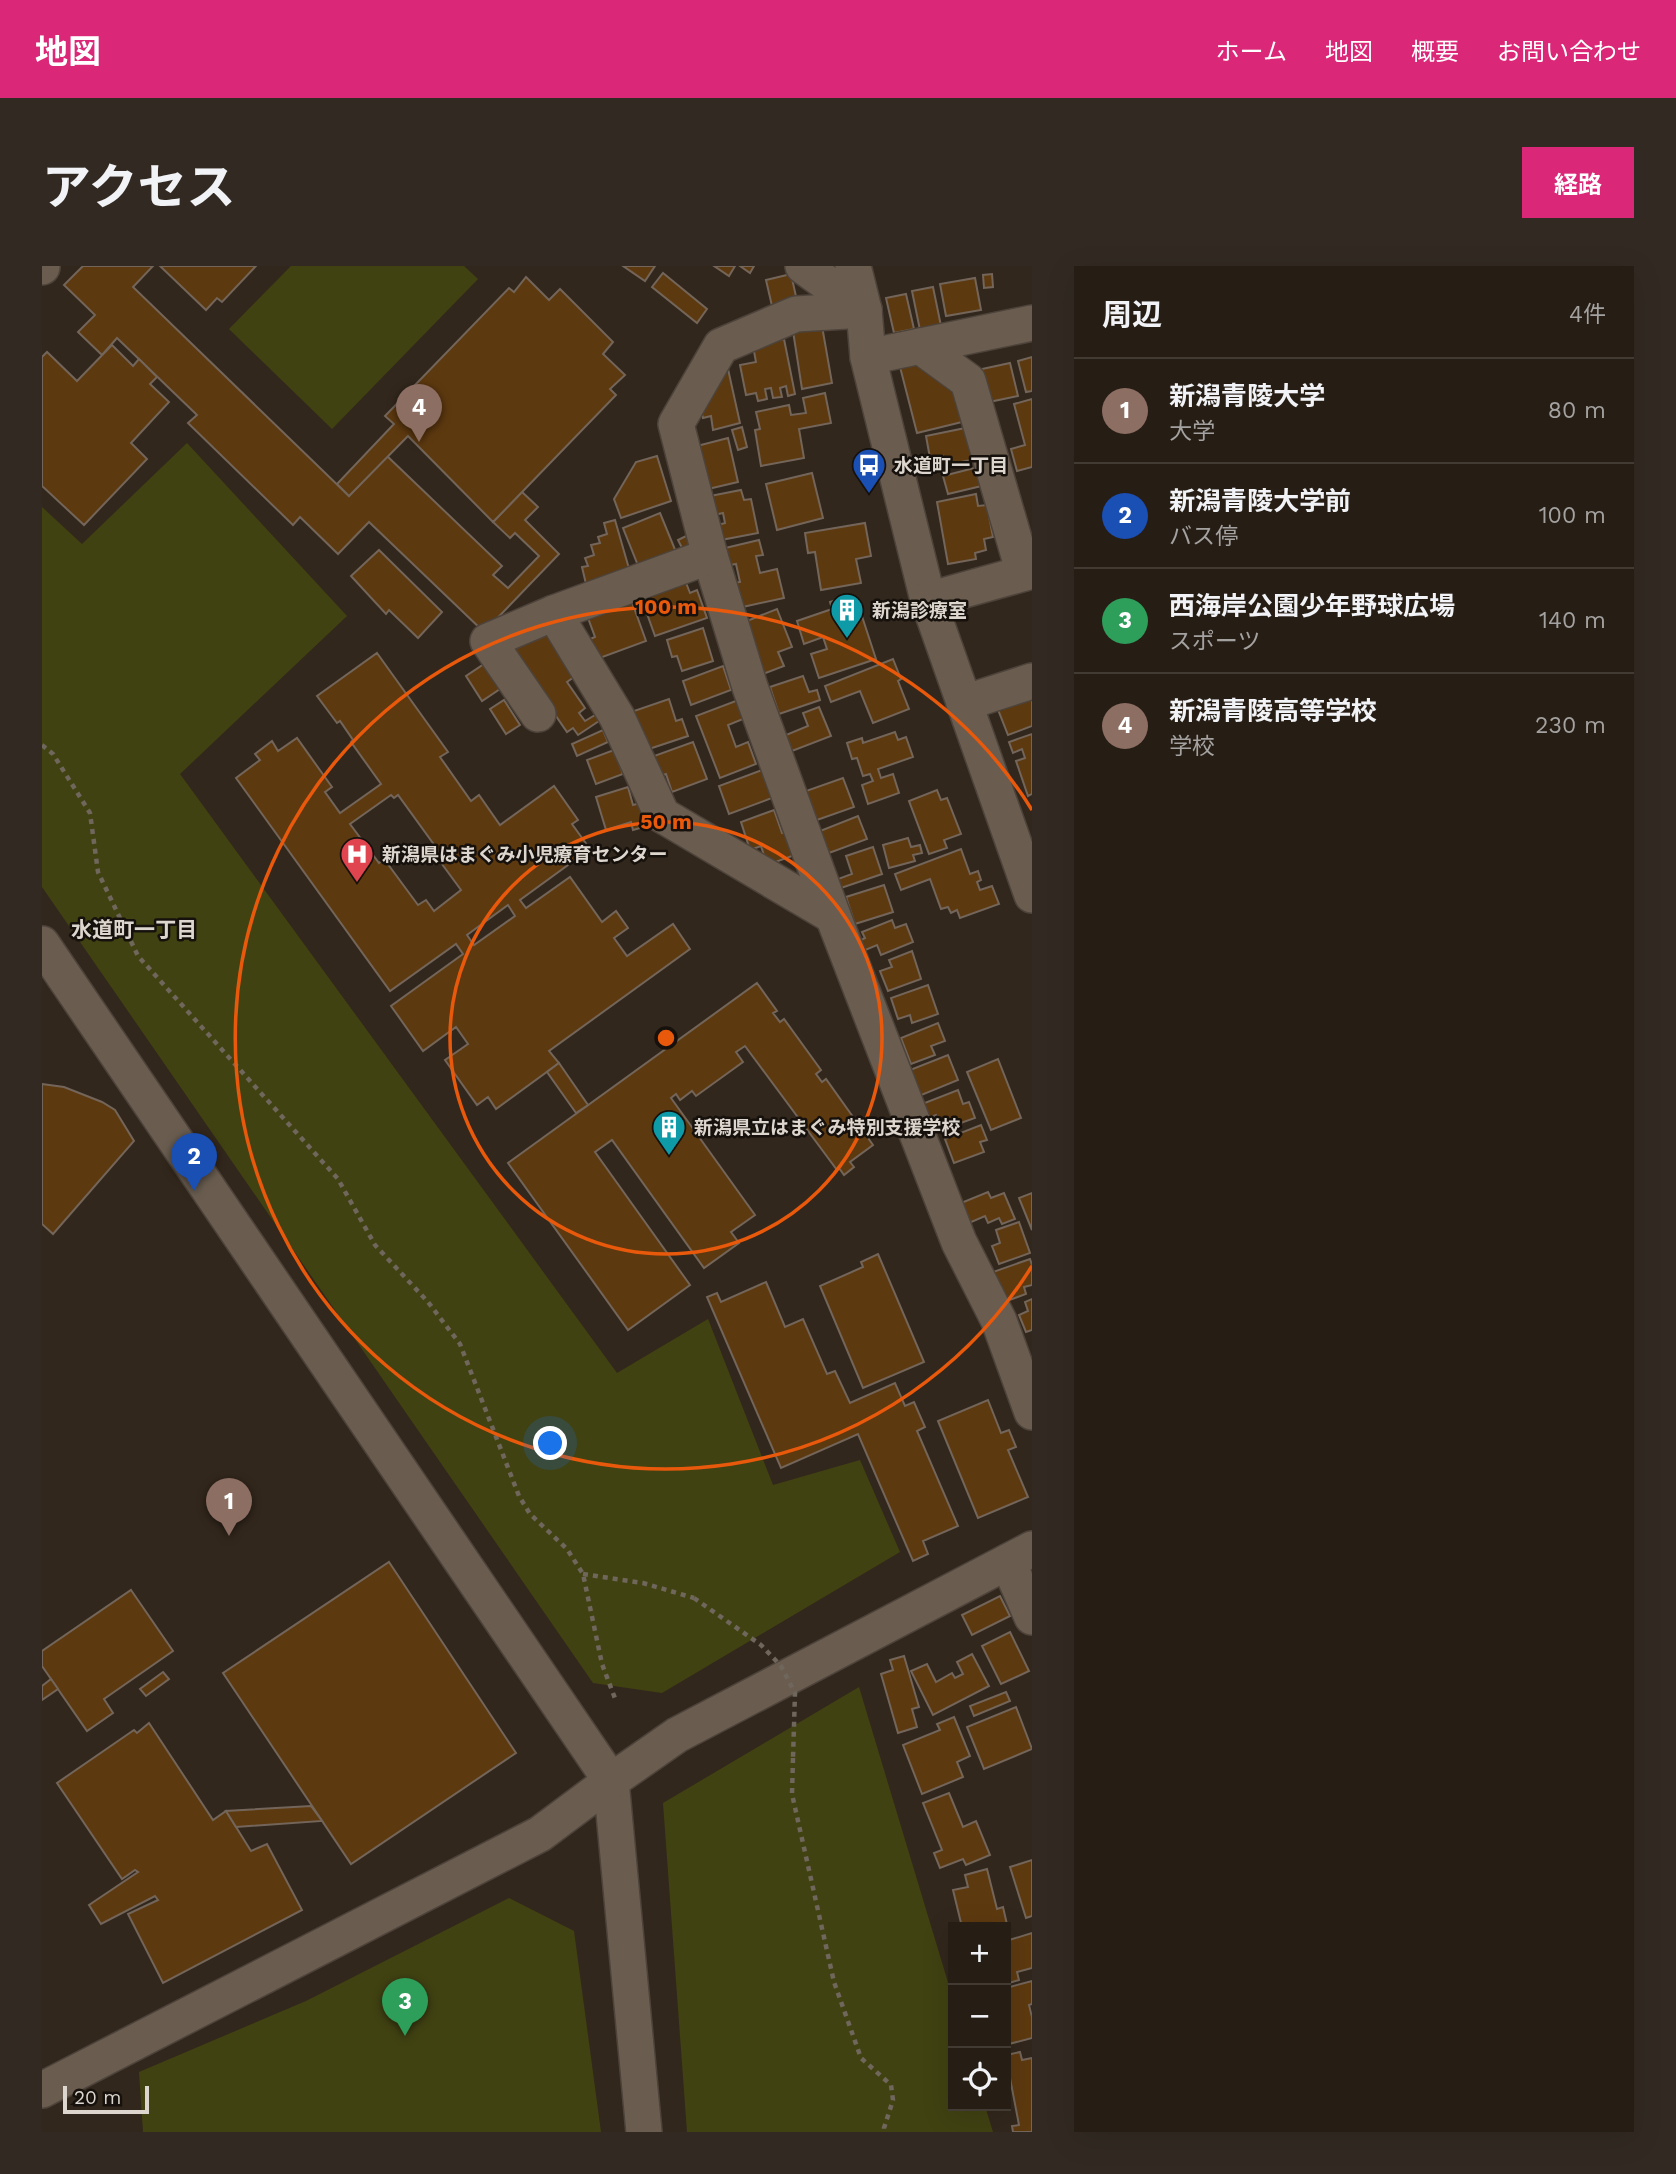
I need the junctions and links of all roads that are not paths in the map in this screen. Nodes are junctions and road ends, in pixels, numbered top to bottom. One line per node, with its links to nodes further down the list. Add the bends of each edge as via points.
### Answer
1 (803, 266): 3 (street)
2 (853, 266): 3 (street)
3 (864, 310): 6 (street); 7 (street, via 796,314 721,346 676,424)
4 (1032, 323): 5 (street)
5 (920, 346): 6 (street); 8 (street, via 968,381)
6 (868, 357): 9 (street)
7 (710, 556): 10 (street); 15 (street, via 750,687)
8 (1028, 572): 9 (street)
9 (928, 600): 12 (street)
10 (554, 613): 13 (street, via 488,641); 15 (street, via 617,717 662,815)
11 (1032, 681): 12 (street)
12 (964, 703): 14 (street)
13 (538, 714)
14 (1032, 895)
15 (833, 916): 17 (street, via 959,1242 999,1321)
16 (42, 944): 20 (street)
17 (1032, 1412)
18 (1020, 1555): 19 (street); 20 (street, via 677,1735)
19 (1032, 1617)
20 (611, 1781): 21 (street, via 540,1834); 22 (street)
21 (42, 2090)
22 (644, 2132)

